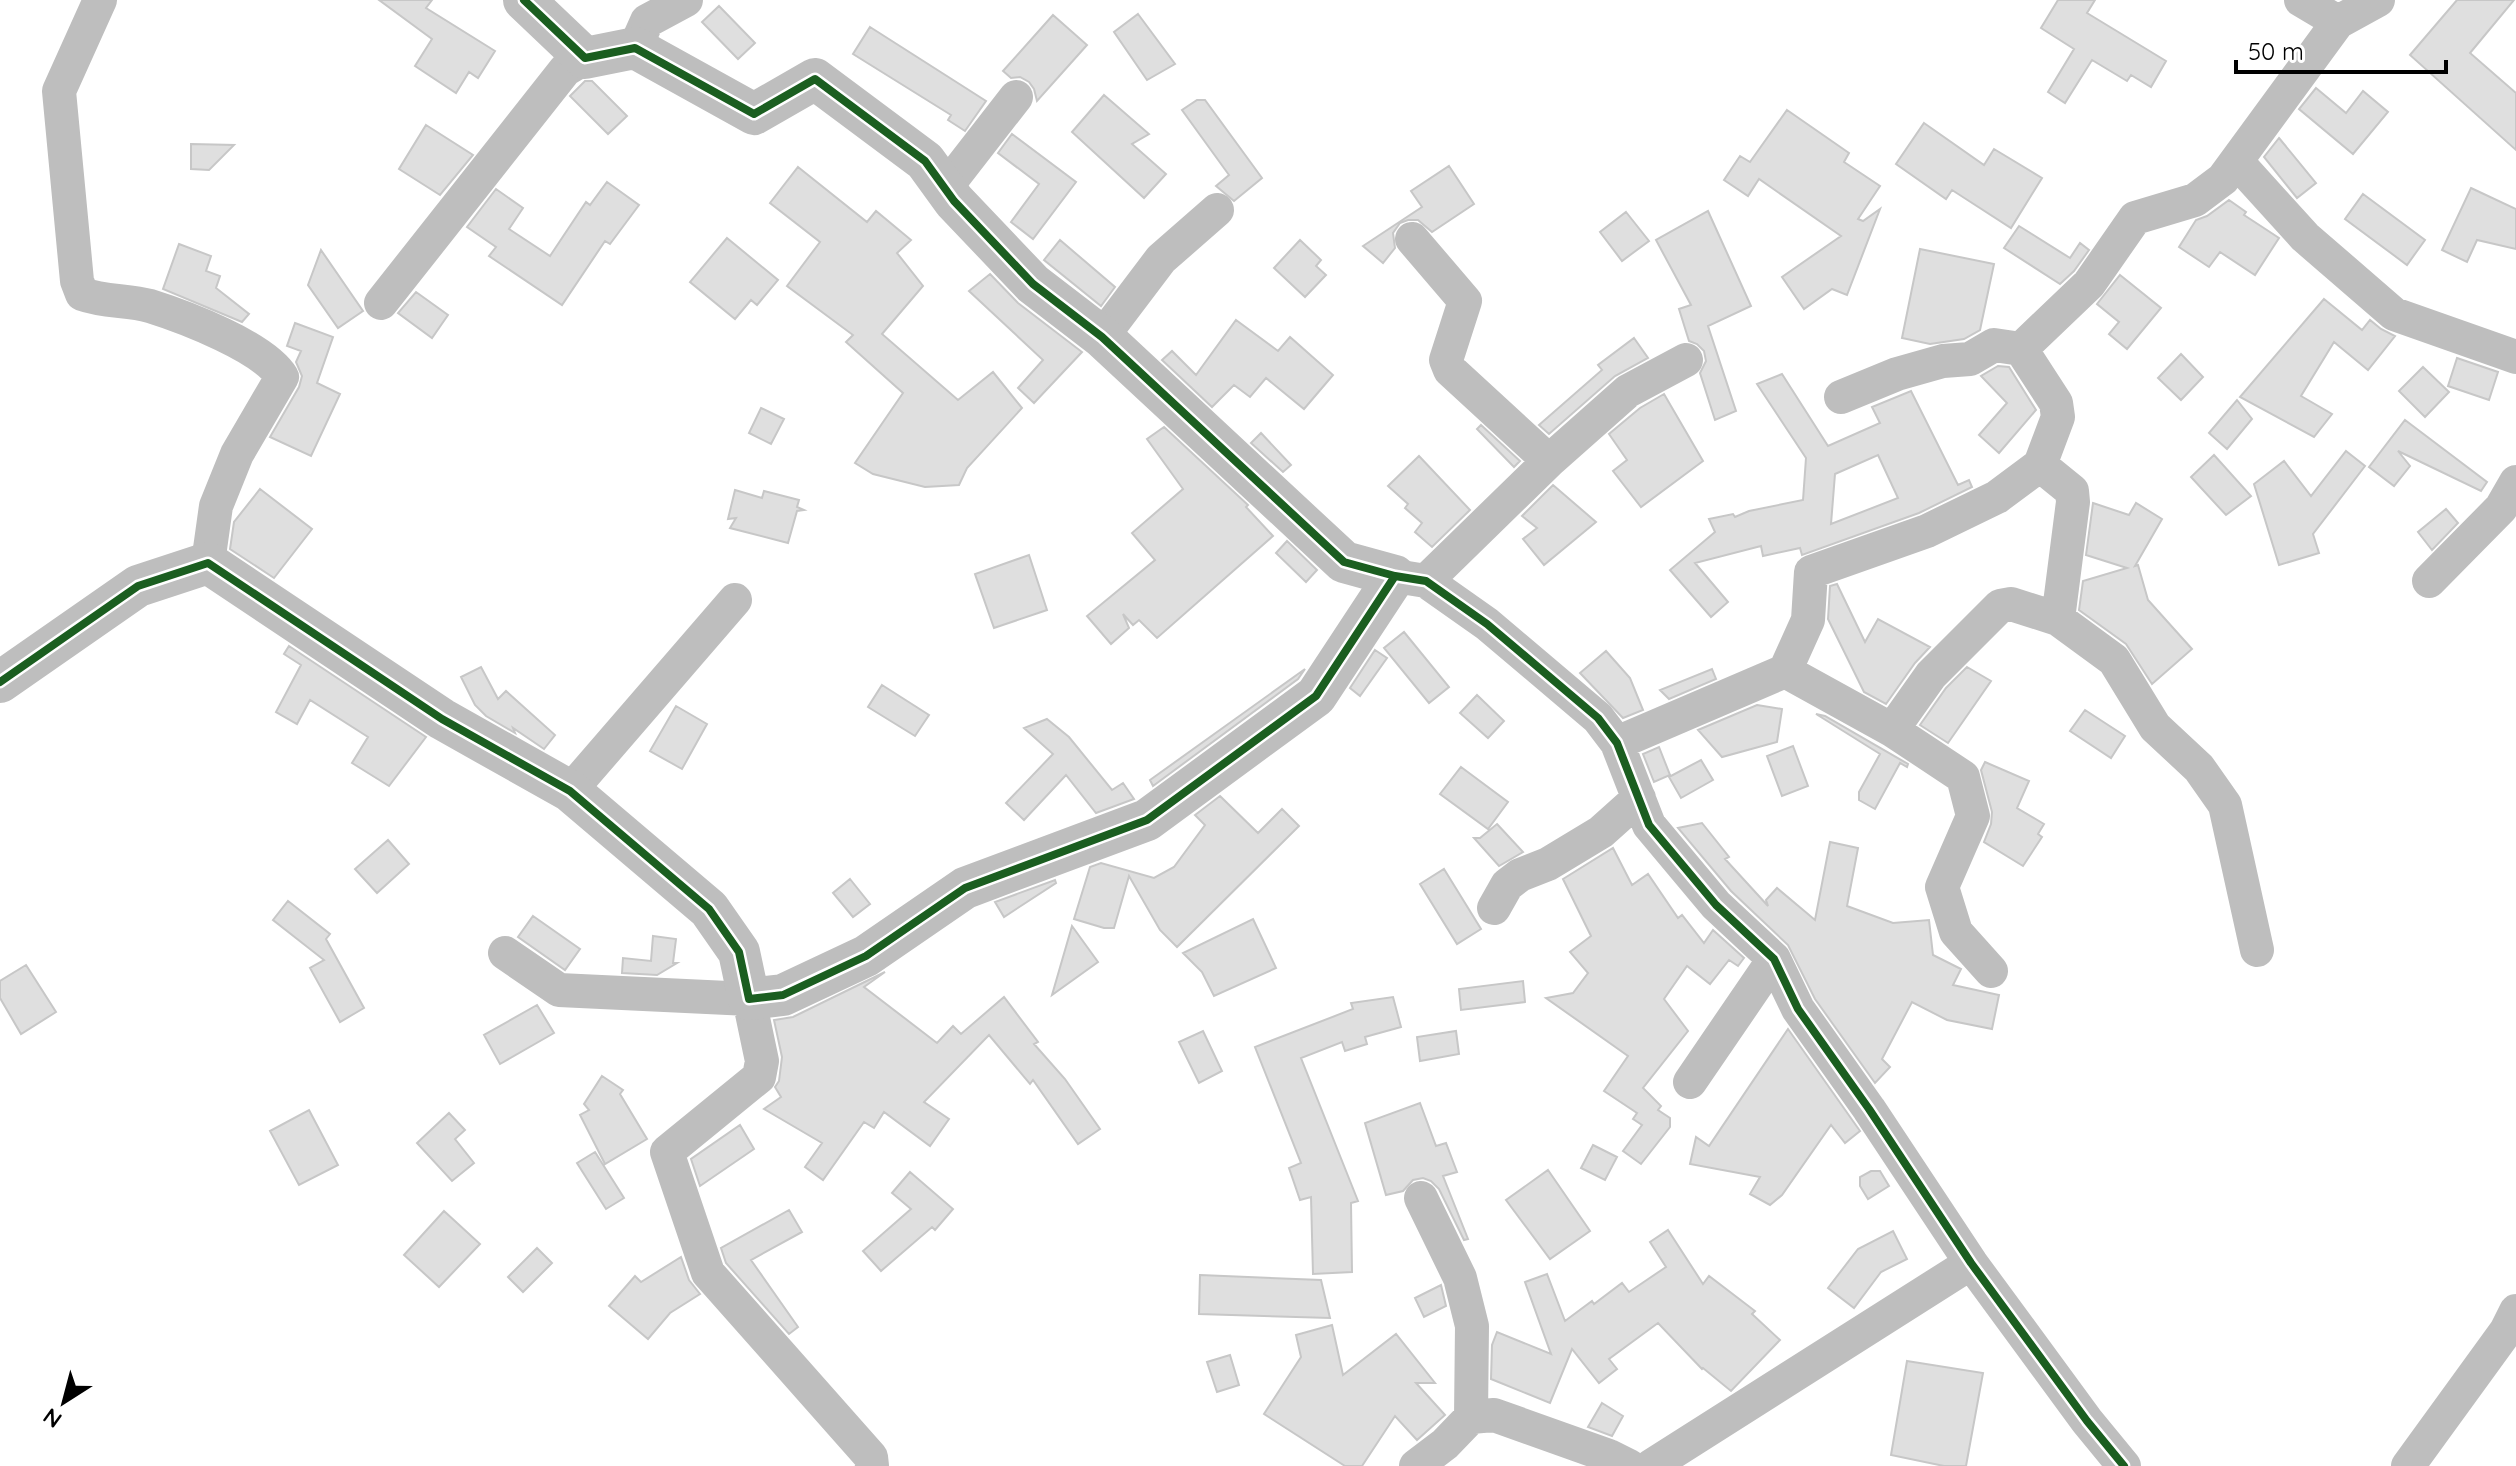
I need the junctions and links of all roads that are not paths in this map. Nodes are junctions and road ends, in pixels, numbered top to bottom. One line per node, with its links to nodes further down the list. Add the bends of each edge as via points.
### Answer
1 (100, 0): 23 (street, via 59,91 82,294 148,306 246,345 282,377 237,454 216,506)
2 (524, 0): 8 (street)
3 (686, 0): 7 (street, via 647,21)
4 (2301, 0): 6 (street)
5 (2378, 0): 6 (street)
6 (2338, 22): 10 (street)
7 (635, 48): 8 (street); 11 (street, via 754,114 815,79 925,161)
8 (585, 58): 14 (street, via 565,70)
9 (1016, 97): 11 (street)
10 (2237, 162): 16 (street, via 2195,200 2135,218 2089,284); 17 (street, via 2305,237 2394,314)
11 (946, 187): 15 (street, via 1033,284)
12 (1217, 210): 15 (street, via 1161,259)
13 (1412, 239): 20 (street, via 1465,301 1446,360 1450,370)
14 (381, 303)
15 (1102, 337): 24 (street, via 1344,562)
16 (2021, 349): 19 (street, via 1994,345 1970,359 1897,374); 21 (street, via 2056,403 2058,417)
17 (2516, 357)
18 (1686, 360): 20 (street, via 1628,391)
19 (1841, 397)
20 (1549, 461): 24 (street)
21 (2040, 465): 27 (street, via 2072,491); 28 (street, via 1997,497 1927,531 1811,572 1808,620)
22 (2516, 482): 25 (street, via 2501,508)
23 (208, 563): 29 (street, via 138,586); 32 (street, via 442,719)
24 (1410, 579): 31 (street, via 1487,624 1598,718); 39 (street, via 1316,696 1147,820 965,888 866,956 783,995)
25 (2429, 581)
26 (735, 600): 32 (street)
27 (2058, 619): 30 (street, via 2011,604 2000,606 1931,675); 35 (street, via 2114,660 2155,727 2199,768 2225,805)
28 (1785, 671): 30 (street); 31 (street)
29 (0, 682)
30 (1892, 730): 38 (street, via 1963,777 1973,816 1942,887 1956,932)
31 (1617, 743): 33 (street)
32 (570, 791): 39 (street, via 709,909 739,952)
33 (1639, 798): 34 (street, via 1601,832 1520,875 1507,885); 37 (street, via 1649,825 1681,865)
34 (1494, 908)
35 (2257, 950)
36 (505, 953): 39 (street, via 559,990)
37 (1774, 959): 40 (street); 42 (street, via 1798,1009)
38 (1991, 971)
39 (749, 999): 45 (street, via 762,1061 759,1077 667,1152 708,1273 871,1457)
40 (1690, 1082)
41 (1421, 1198): 44 (street, via 1460,1278 1472,1326)
42 (1971, 1263): 48 (street); 49 (street)
43 (2516, 1311): 50 (street)
44 (1471, 1417): 46 (street); 47 (street, via 1494,1415)
45 (872, 1466)
46 (1416, 1466)
47 (1629, 1466)
48 (1651, 1466)
49 (2124, 1466)
50 (2408, 1466)

